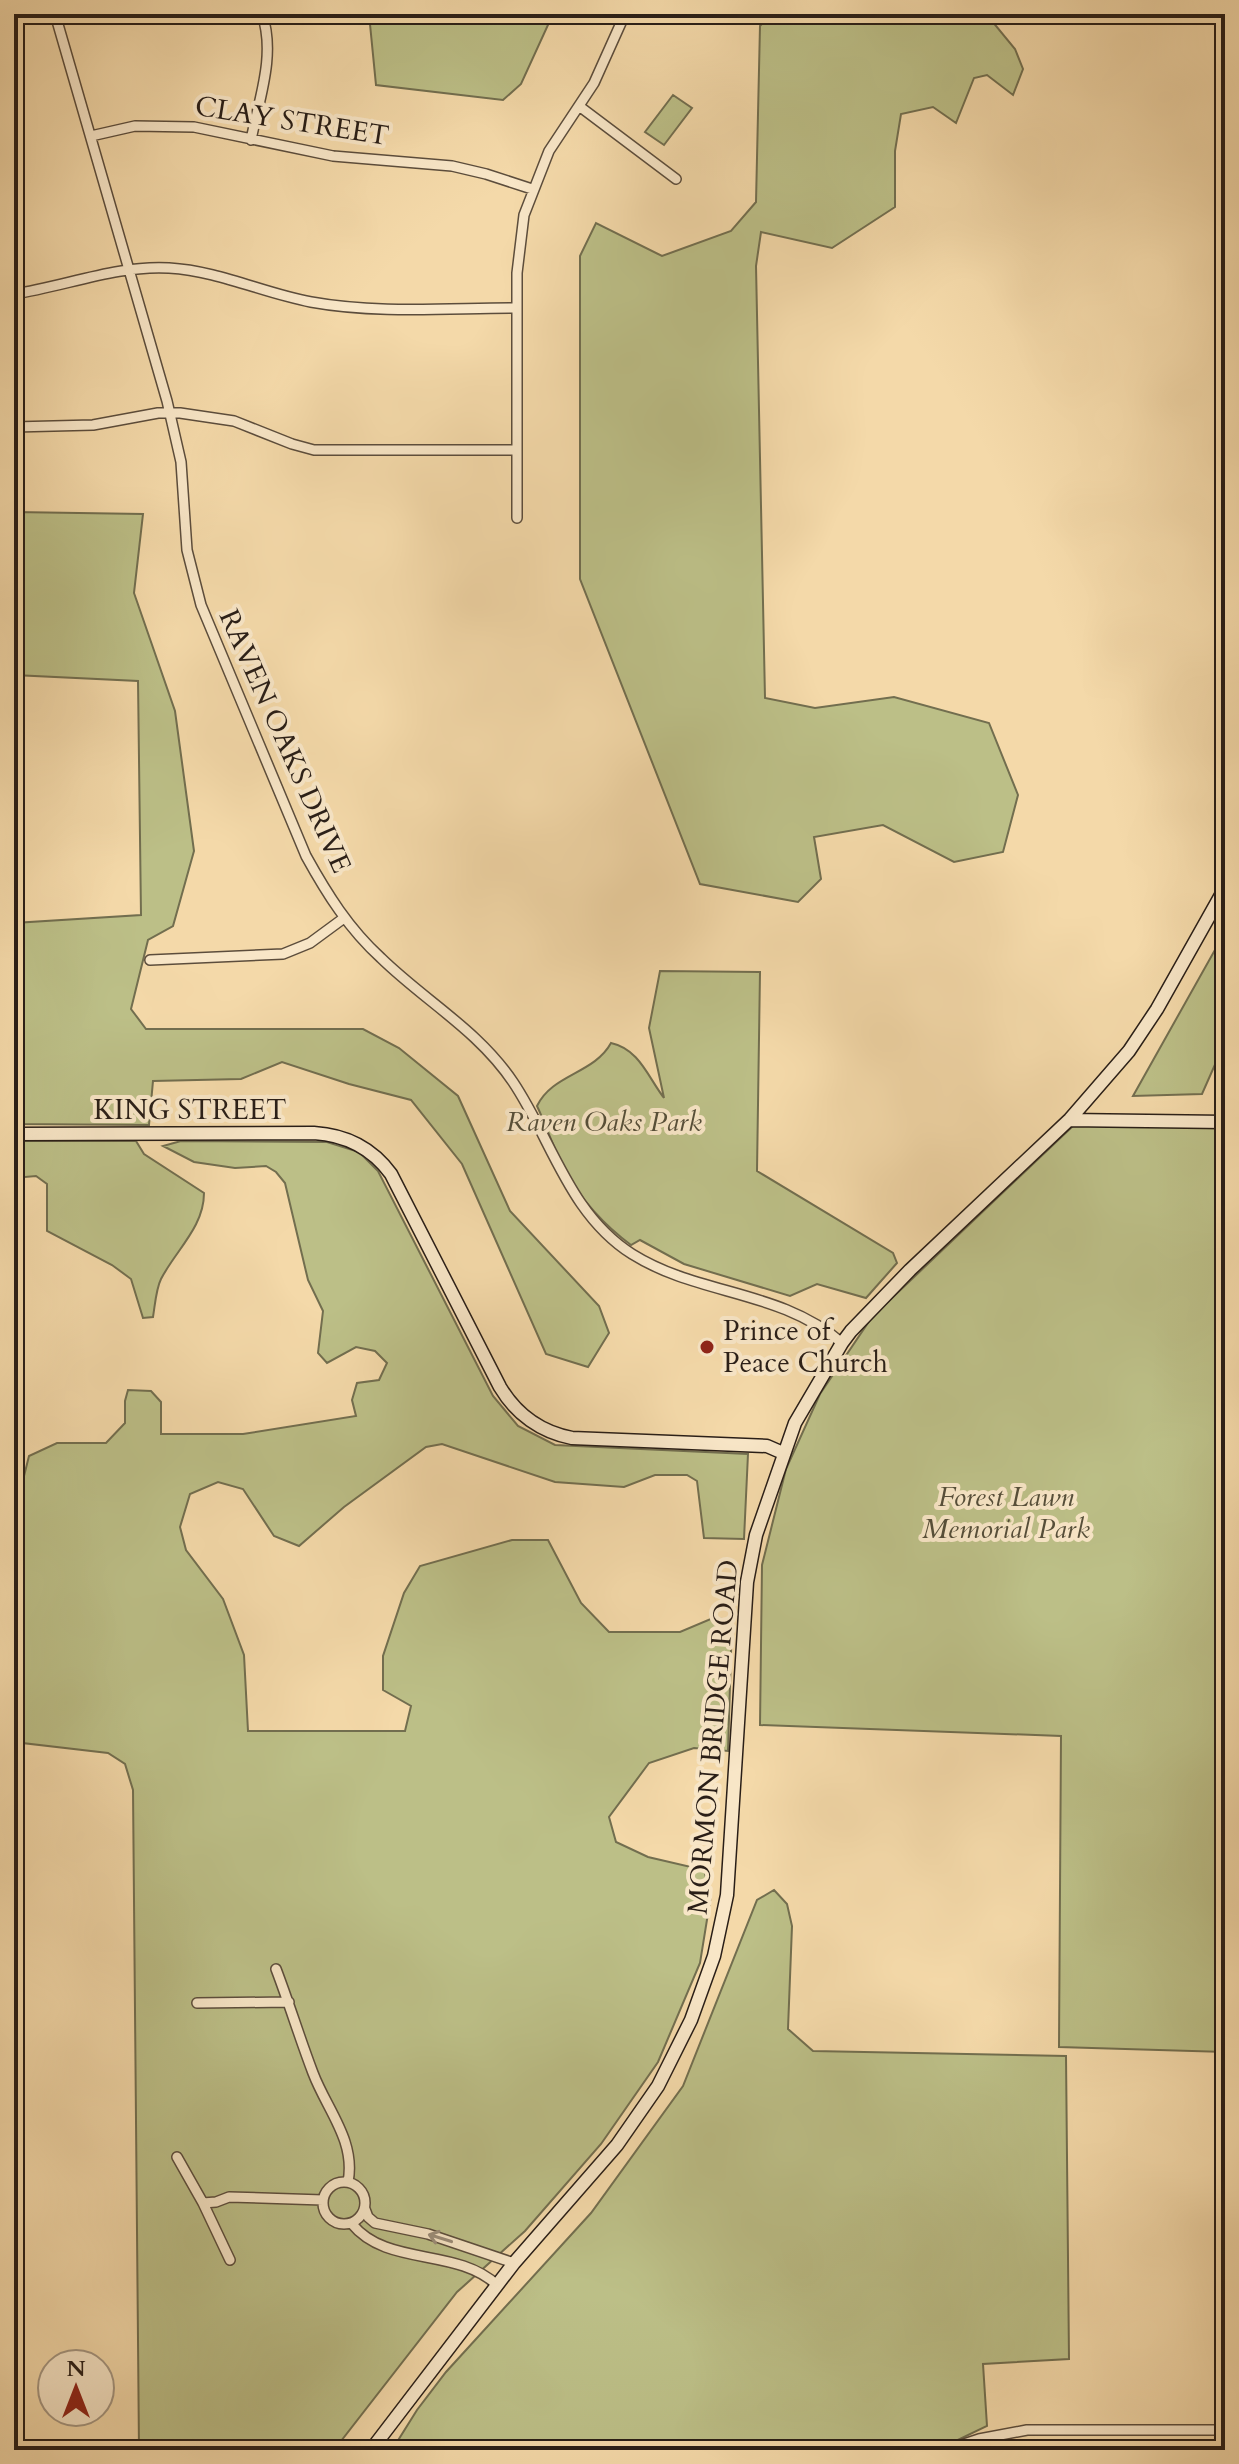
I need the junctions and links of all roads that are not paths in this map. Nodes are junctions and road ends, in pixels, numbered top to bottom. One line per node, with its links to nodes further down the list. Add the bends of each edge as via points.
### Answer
1 (55, 14): 5 (street, RAVEN OAKS DRIVE)
2 (262, 14): 6 (street, via 267,63)
3 (625, 14): 4 (street)
4 (579, 106): 7 (street); 8 (street)
5 (91, 136): 6 (street, CLAY STREET, via 169,125); 9 (street, RAVEN OAKS DRIVE)
6 (251, 140): 8 (street, CLAY STREET, via 333,156 452,166)
7 (676, 179)
8 (532, 189): 11 (street, via 519,244)
9 (129, 270): 10 (street); 11 (street, via 198,271 334,306); 12 (street, RAVEN OAKS DRIVE)
10 (14, 294)
11 (517, 308): 14 (street)
12 (169, 412): 13 (street, via 93,425); 14 (street, via 234,421 314,450); 17 (street, RAVEN OAKS DRIVE, via 181,462 187,550 201,605 306,856)
13 (14, 427)
14 (517, 450): 15 (street)
15 (517, 518)
16 (1225, 888): 19 (main road, MORMON BRIDGE ROAD, via 1129,1051)
17 (344, 918): 18 (street, via 310,943 283,954); 22 (street, RAVEN OAKS DRIVE, via 381,959 458,1021 495,1059 534,1118 566,1182 614,1240 667,1271 790,1309)
18 (150, 960)
19 (1069, 1120): 20 (main road); 22 (main road, MORMON BRIDGE ROAD, via 910,1270)
20 (1225, 1122)
21 (14, 1134): 23 (main road, KING STREET, via 314,1133 344,1138 363,1147 391,1174 500,1387 524,1416 549,1432 572,1438 767,1446)
22 (842, 1343): 23 (main road, MORMON BRIDGE ROAD)
23 (783, 1453): 34 (main road, MORMON BRIDGE ROAD, via 747,1582 727,1895 705,1984 676,2054 638,2117)
24 (276, 1969): 25 (street)
25 (289, 2002): 26 (street); 28 (street, via 348,2149)
26 (197, 2003)
27 (177, 2157): 30 (street)
28 (348, 2182): 29 (street, via 330,2187); 31 (street, via 361,2190)
29 (323, 2200): 30 (street, via 229,2197); 32 (street, via 330,2220)
30 (203, 2203): 33 (street)
31 (365, 2209): 32 (street); 34 (street, one-way to 31, via 428,2234 375,2223)
32 (352, 2224): 35 (street, via 379,2246 474,2268)
33 (230, 2260)
34 (514, 2263): 35 (main road, MORMON BRIDGE ROAD)
35 (497, 2285): 37 (main road, MORMON BRIDGE ROAD)
36 (1225, 2430): 38 (street, via 1027,2430)
37 (371, 2450)
38 (946, 2450)

